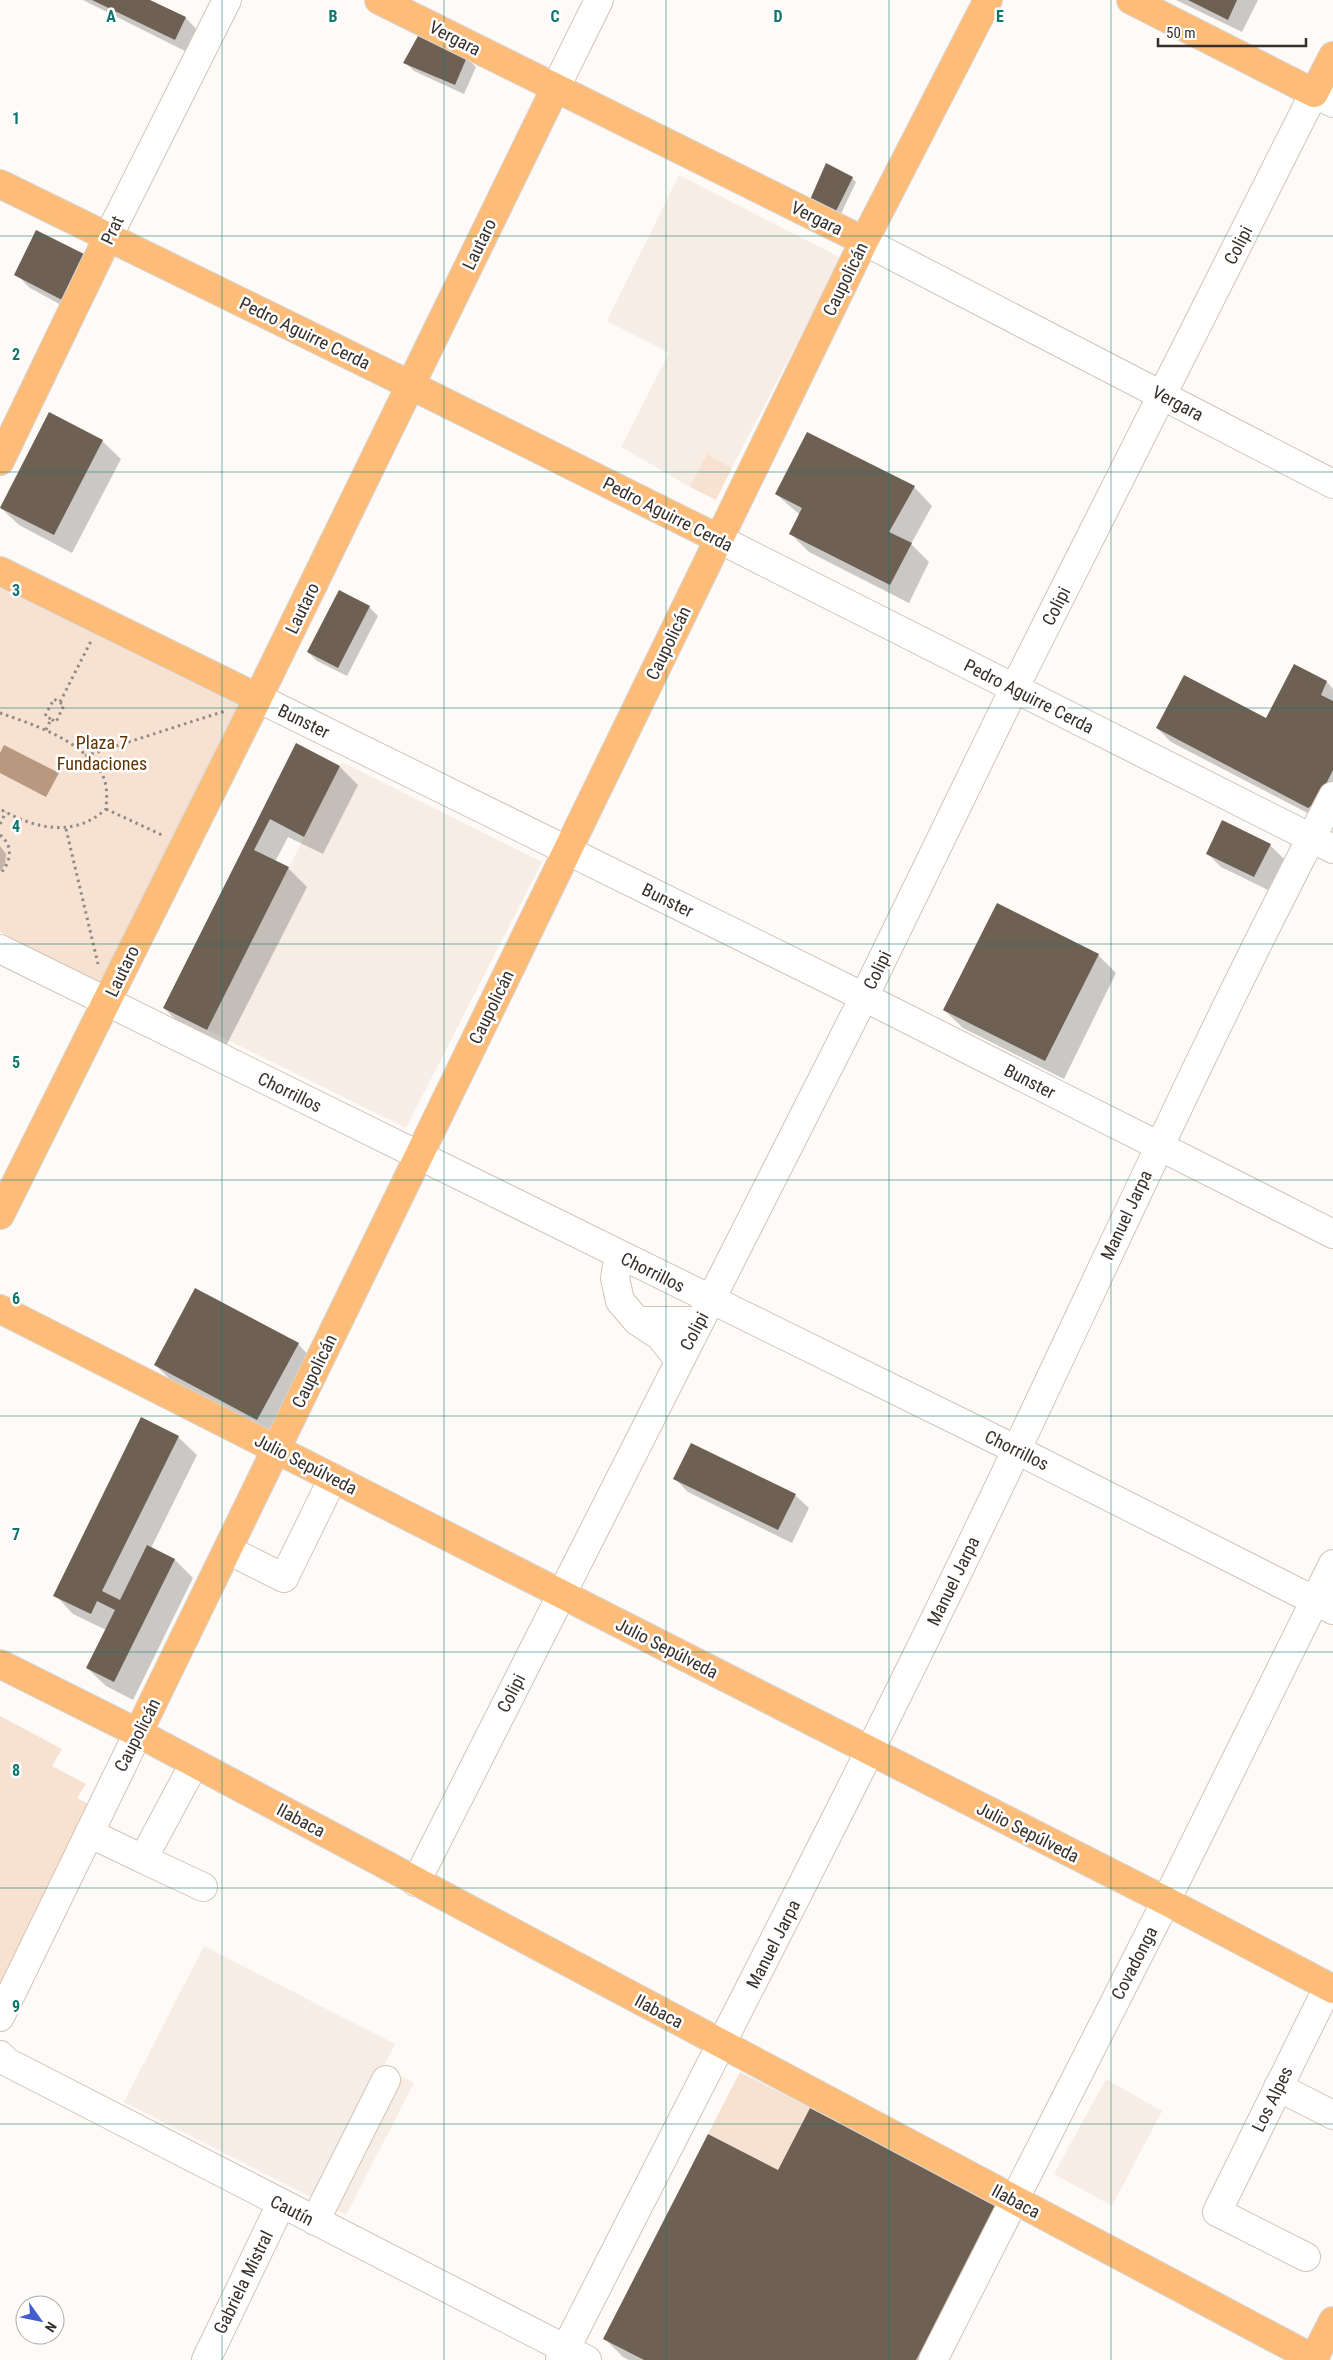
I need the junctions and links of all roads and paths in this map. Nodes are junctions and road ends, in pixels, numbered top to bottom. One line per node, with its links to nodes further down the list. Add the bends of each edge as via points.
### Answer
1 (227, 0): 10 (street, Prat)
2 (379, 0): 7 (main road, Vergara)
3 (599, 0): 7 (street, Lautaro)
4 (988, 0): 11 (main road, Caupolicán)
5 (1131, 0): 8 (main road)
6 (1333, 56): 8 (main road, Colipi)
7 (555, 89): 11 (main road, Vergara); 12 (main road, Lautaro)
8 (1324, 98): 13 (street, Colipi)
9 (0, 184): 10 (main road, Pedro Aguirre Cerda)
10 (108, 237): 12 (main road, Pedro Aguirre Cerda); 14 (main road, Prat)
11 (864, 241): 13 (street, Vergara); 16 (main road, Caupolicán)
12 (410, 385): 16 (main road, Pedro Aguirre Cerda); 20 (main road, Lautaro)
13 (1162, 394): 15 (street, Vergara); 19 (street, Colipi)
14 (0, 461)
15 (1333, 484)
16 (719, 539): 19 (street, Pedro Aguirre Cerda); 36 (main road, Caupolicán)
17 (0, 571): 18 (main road, Bunster)
18 (101, 621): 20 (main road, Bunster); 21 (path)
19 (1014, 689): 34 (street, Pedro Aguirre Cerda); 40 (street, Colipi)
20 (258, 698): 35 (main road, Lautaro); 36 (street, Bunster)
21 (60, 702): 24 (path, via 64,705 56,722); 24 (path, via 54,699 45,716)
22 (231, 709): 26 (path)
23 (0, 713): 25 (path)
24 (51, 719): 25 (path)
25 (46, 730): 26 (path)
26 (85, 756): 29 (path, via 101,772 108,792)
27 (1333, 796): 34 (street, Manuel Jarpa)
28 (0, 809): 30 (path)
29 (106, 809): 32 (path, via 93,821); 35 (path)
30 (6, 812): 31 (path); 32 (path, via 43,826)
31 (0, 824)
32 (66, 829): 39 (path)
33 (0, 835): 37 (path, via 10,852 9,861)
34 (1322, 844): 42 (street, Manuel Jarpa)
35 (185, 845): 41 (main road, Lautaro)
36 (567, 851): 40 (street, Bunster); 43 (main road, Caupolicán)
37 (0, 874)
38 (0, 949): 41 (street, Chorrillos)
39 (100, 972)
40 (864, 997): 42 (street, Bunster); 49 (street, Colipi)
41 (107, 1002): 43 (street, Chorrillos); 44 (main road, Lautaro)
42 (1159, 1145): 45 (street, Bunster); 53 (street, Manuel Jarpa)
43 (419, 1155): 46 (street, Chorrillos); 52 (main road, Caupolicán)
44 (0, 1215)
45 (1333, 1234)
46 (619, 1255): 47 (street, Chorrillos); 50 (street, via 615,1266 616,1290 624,1307)
47 (684, 1287): 49 (street, Chorrillos); 50 (street)
48 (0, 1309): 52 (main road, Julio Sepúlveda)
49 (705, 1311): 50 (street); 51 (street, Colipi); 53 (street, Chorrillos)
50 (637, 1321): 51 (street, via 660,1336)
51 (679, 1360): 57 (street, Colipi)
52 (276, 1449): 54 (main road, Julio Sepúlveda); 55 (main road, Caupolicán)
53 (1017, 1450): 58 (street, Chorrillos); 61 (street, Manuel Jarpa)
54 (333, 1478): 55 (street, via 284,1578); 57 (main road, Julio Sepúlveda)
55 (228, 1550): 60 (main road, Caupolicán)
56 (1333, 1564): 58 (street, Covadonga)
57 (562, 1593): 61 (main road, Julio Sepúlveda); 65 (street, Colipi)
58 (1324, 1605): 67 (street, Covadonga)
59 (0, 1664): 60 (main road, Ilabaca)
60 (138, 1733): 62 (main road, Ilabaca); 63 (street, Caupolicán)
61 (869, 1752): 67 (main road, Julio Sepúlveda); 70 (street, Manuel Jarpa)
62 (194, 1764): 64 (street); 65 (main road, Ilabaca)
63 (88, 1833): 64 (street); 69 (street, Caupolicán)
64 (143, 1859): 66 (street)
65 (416, 1882): 70 (main road, Ilabaca)
66 (203, 1887)
67 (1166, 1901): 68 (main road, Julio Sepúlveda); 75 (street, Covadonga)
68 (1331, 1988): 73 (street, Los Alpes)
69 (0, 2017)
70 (722, 2044): 75 (main road, Ilabaca); 80 (street, Manuel Jarpa)
71 (0, 2054): 76 (street, Cautín, via 7,2062)
72 (386, 2080): 77 (street)
73 (1278, 2087): 74 (street); 78 (street, Los Alpes, via 1217,2212)
74 (1333, 2115)
75 (1014, 2200): 82 (street, Covadonga); 83 (main road, Ilabaca)
76 (281, 2204): 77 (street, Cautín); 81 (street, Gabriela Mistral)
77 (314, 2221): 80 (street, Cautín)
78 (1306, 2257)
79 (1333, 2321): 83 (main road)
80 (571, 2356)
81 (206, 2360)
82 (932, 2360)
83 (1314, 2360)

